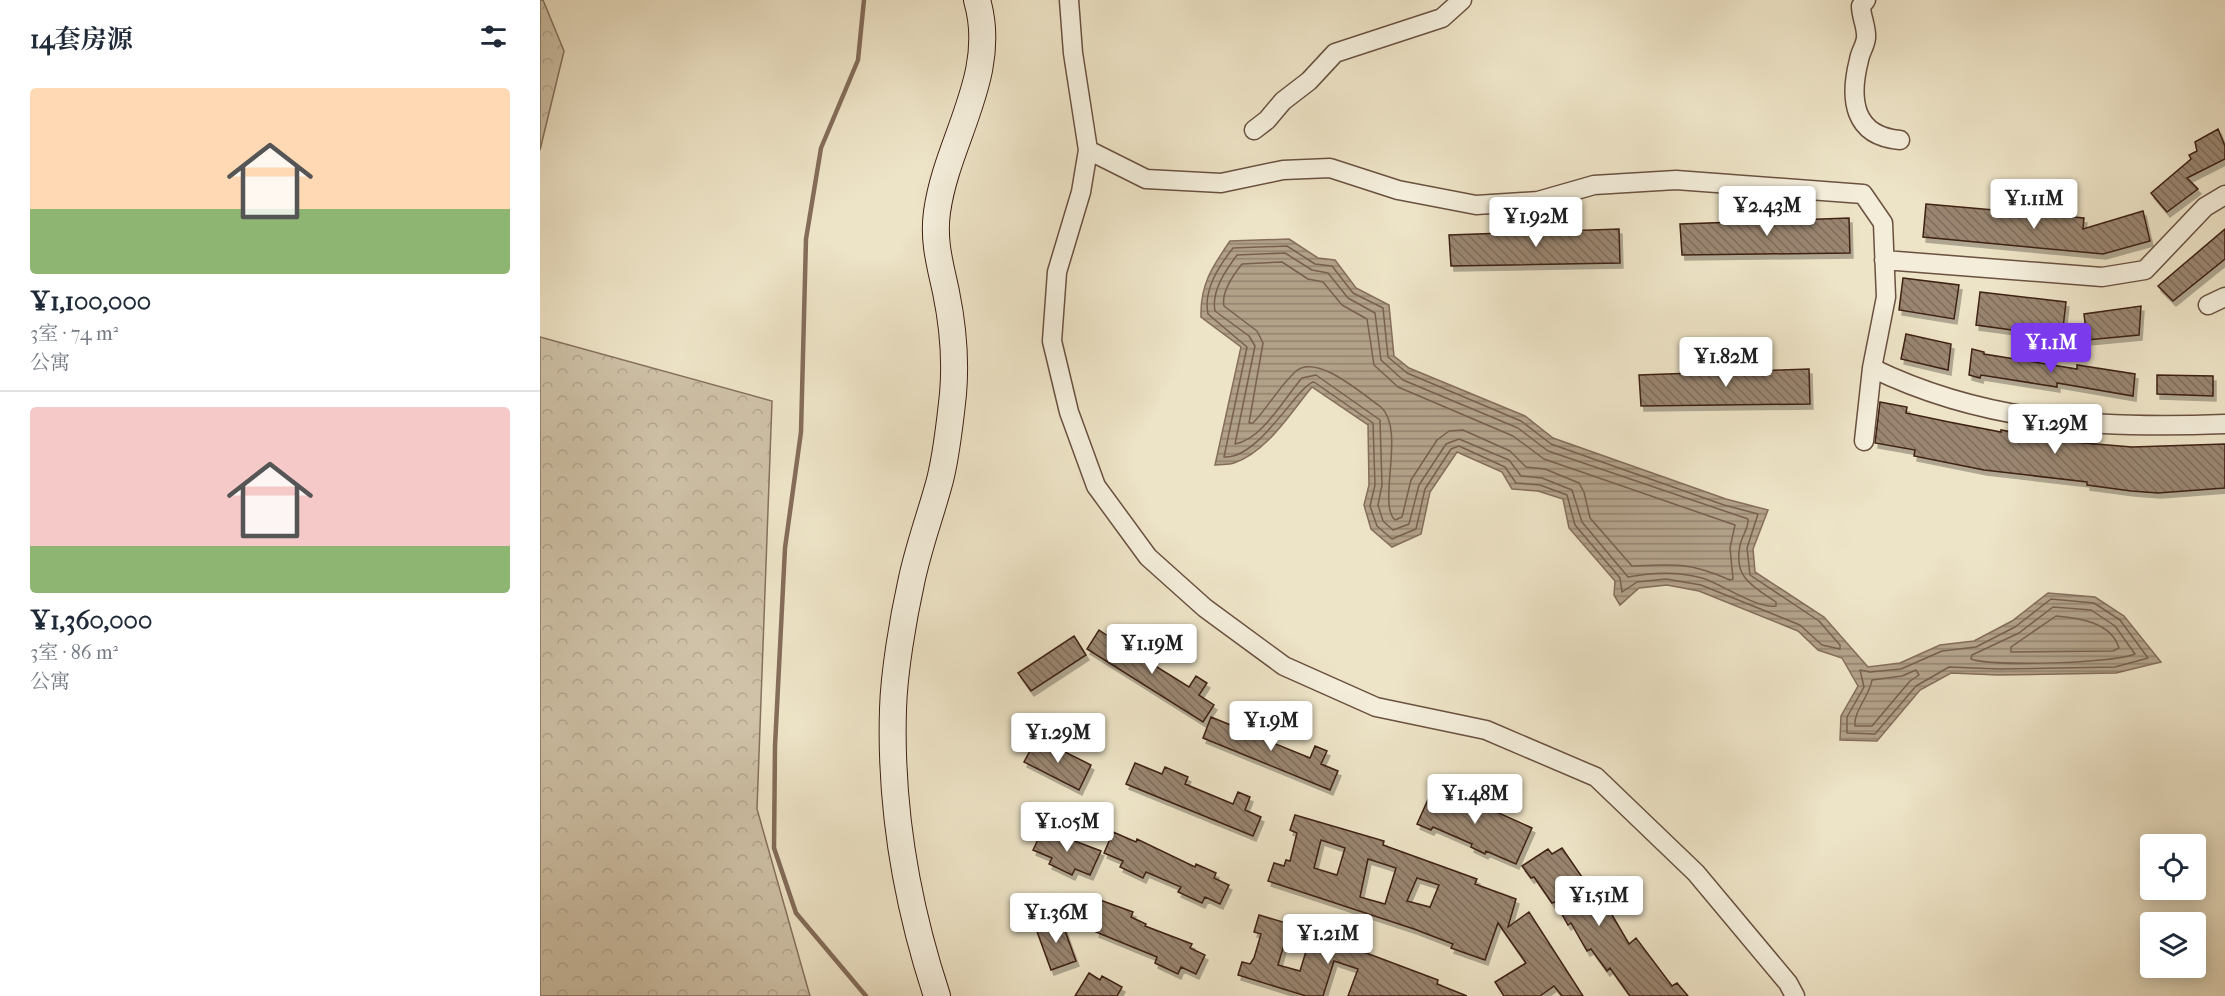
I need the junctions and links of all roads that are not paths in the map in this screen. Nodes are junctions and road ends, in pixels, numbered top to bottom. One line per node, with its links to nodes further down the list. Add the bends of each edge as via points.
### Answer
1 (976, 0): 15 (street, via 982,19 983,52 977,84 945,170 935,234 953,330 953,398 941,476 911,582 893,707 898,828 919,941)
2 (1069, 0): 7 (street)
3 (1462, 0): 5 (street, via 1442,18 1335,53)
4 (1866, 0): 6 (street, via 1861,6 1866,35 1854,101 1864,125 1885,138)
5 (1254, 130)
6 (1900, 140)
7 (1088, 150): 9 (street, via 1146,179 1221,183 1283,170 1330,168 1398,190 1476,205 1538,201 1594,185 1676,180 1863,195 1883,224); 16 (street, via 1081,192 1057,272 1052,341 1069,412 1096,486 1148,557 1205,608 1284,666 1376,707 1486,730 1596,777 1696,873)
8 (2225, 195): 9 (street, via 2205,207 2145,270 2102,277)
9 (1884, 260): 12 (street, via 1886,297)
10 (2225, 297): 11 (street)
11 (2208, 305)
12 (1872, 368): 13 (street, via 1914,388 1978,408 2078,424); 14 (street)
13 (2225, 424)
14 (1864, 441)
15 (937, 996)
16 (1795, 996)

